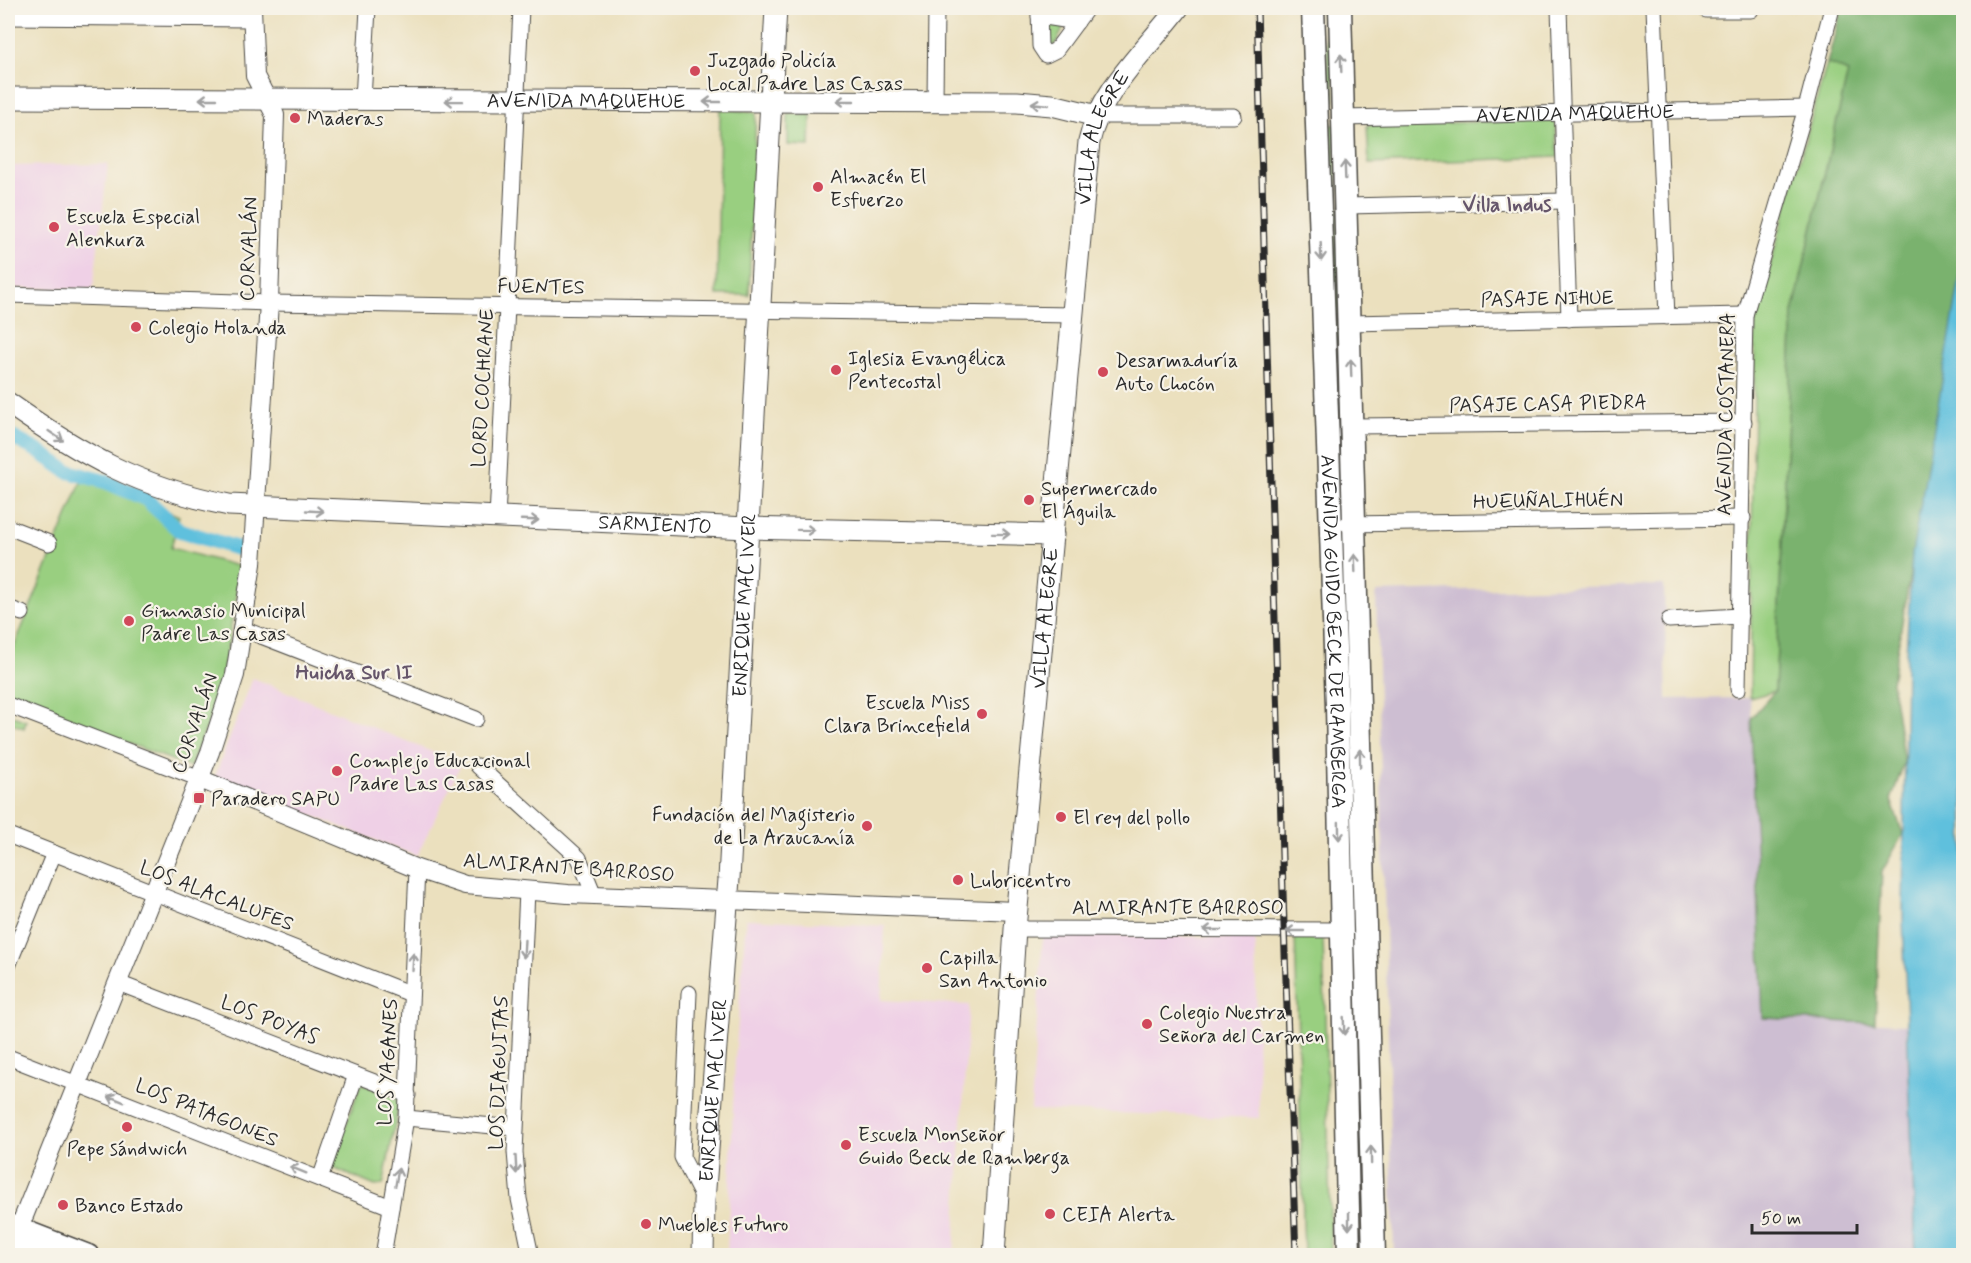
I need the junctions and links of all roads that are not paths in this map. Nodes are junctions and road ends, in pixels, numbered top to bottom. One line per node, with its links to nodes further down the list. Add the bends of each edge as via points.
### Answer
1 (368, 8): 20 (street)
2 (521, 8): 23 (street, LORD COCHRANE)
3 (776, 8): 21 (main road, ENRIQUE MAC IVER)
4 (936, 8): 22 (street)
5 (1086, 8): 17 (street)
6 (1179, 8): 27 (main road, VILLA ALEGRE, via 1118,82)
7 (1313, 8): 30 (main road, AVENIDA GUIDO BECK DE RAMBERGA)
8 (1340, 8): 29 (main road, AVENIDA GUIDO BECK DE RAMBERGA, one-way to 8)
9 (1559, 8): 26 (street)
10 (1654, 8): 25 (street)
11 (1706, 8): 12 (street)
12 (1751, 8)
13 (1832, 8): 24 (street, AVENIDA COSTANERA)
14 (1039, 12): 17 (street); 17 (street, via 1040,46 1046,55 1056,51)
15 (252, 13): 16 (street); 19 (street, CORVALÁN, via 255,76)
16 (8, 17)
17 (1077, 22)
18 (8, 98): 19 (main road, AVENIDA MAQUEHUE, one-way to 18)
19 (266, 99): 20 (main road, AVENIDA MAQUEHUE); 34 (street, CORVALÁN, via 275,115)
20 (363, 100): 23 (main road, AVENIDA MAQUEHUE, one-way to 20)
21 (770, 101): 22 (main road, AVENIDA MAQUEHUE, one-way to 21); 23 (main road, AVENIDA MAQUEHUE, one-way to 23); 36 (main road, ENRIQUE MAC IVER)
22 (935, 101): 27 (main road, AVENIDA MAQUEHUE, one-way to 22, via 1044,104)
23 (517, 102): 35 (street, LORD COCHRANE)
24 (1806, 108): 25 (street, AVENIDA MAQUEHUE); 38 (street, AVENIDA COSTANERA)
25 (1658, 111): 26 (street, AVENIDA MAQUEHUE); 39 (street)
26 (1562, 113): 29 (street, AVENIDA MAQUEHUE); 31 (street)
27 (1097, 116): 28 (street, AVENIDA MAQUEHUE); 37 (main road, VILLA ALEGRE, via 1089,142)
28 (1234, 116)
29 (1343, 118): 30 (main road); 32 (main road, AVENIDA GUIDO BECK DE RAMBERGA, one-way to 29)
30 (1316, 119): 48 (main road, AVENIDA GUIDO BECK DE RAMBERGA, one-way to 48)
31 (1565, 201): 32 (street); 40 (street)
32 (1347, 206): 41 (main road, AVENIDA GUIDO BECK DE RAMBERGA)
33 (8, 295): 34 (street, FUENTES)
34 (269, 303): 35 (street, FUENTES); 45 (street, CORVALÁN)
35 (507, 307): 36 (street, FUENTES); 47 (street, LORD COCHRANE)
36 (759, 309): 37 (street, FUENTES); 51 (main road, ENRIQUE MAC IVER)
37 (1074, 315): 52 (main road, VILLA ALEGRE)
38 (1745, 315): 39 (street, PASAJE NIHUE); 43 (street, AVENIDA COSTANERA)
39 (1667, 317): 40 (street, PASAJE NIHUE)
40 (1569, 319): 41 (street, PASAJE NIHUE)
41 (1349, 323): 44 (main road, AVENIDA GUIDO BECK DE RAMBERGA, one-way to 41)
42 (8, 403): 45 (main road, SARMIENTO, one-way to 45, via 81,452 125,475 174,493)
43 (1744, 422): 44 (street, PASAJE CASA PIEDRA); 46 (street, AVENIDA COSTANERA)
44 (1353, 426): 49 (main road, AVENIDA GUIDO BECK DE RAMBERGA)
45 (256, 508): 47 (main road, SARMIENTO, one-way to 47); 56 (street, CORVALÁN)
46 (1743, 518): 49 (street, HUEUÑALIHUÉN); 54 (street, AVENIDA COSTANERA)
47 (497, 519): 51 (main road, SARMIENTO, one-way to 51)
48 (1330, 524): 49 (street, HUEUÑALIHUÉN); 71 (main road, AVENIDA GUIDO BECK DE RAMBERGA, one-way to 71)
49 (1354, 524): 69 (main road, AVENIDA GUIDO BECK DE RAMBERGA, one-way to 49)
50 (8, 527): 53 (street)
51 (748, 528): 52 (main road, SARMIENTO, one-way to 52); 68 (main road, ENRIQUE MAC IVER)
52 (1053, 535): 70 (main road, VILLA ALEGRE)
53 (50, 543)
54 (1740, 616): 55 (street); 57 (street, AVENIDA COSTANERA)
55 (1669, 620)
56 (243, 629): 59 (street); 61 (street, CORVALÁN, via 229,698)
57 (1738, 689)
58 (8, 705): 61 (street, ALMIRANTE BARROSO)
59 (476, 719)
60 (478, 766): 67 (street, via 579,858)
61 (200, 779): 64 (street, ALMIRANTE BARROSO); 66 (street, CORVALÁN)
62 (8, 835): 63 (street, LOS ALACALUFES)
63 (54, 853): 66 (street, LOS ALACALUFES); 72 (street)
64 (417, 869): 65 (street, ALMIRANTE BARROSO, via 465,885); 77 (street, LOS YAGANES, one-way to 64)
65 (527, 891): 67 (street, ALMIRANTE BARROSO); 83 (street, LOS DIAGUITAS, one-way to 83)
66 (154, 892): 75 (street, CORVALÁN); 77 (street, LOS ALACALUFES)
67 (594, 895): 68 (street, ALMIRANTE BARROSO)
68 (728, 899): 70 (street, ALMIRANTE BARROSO); 85 (main road, ENRIQUE MAC IVER)
69 (1364, 906): 71 (main road, via 1355,921); 73 (main road, AVENIDA GUIDO BECK DE RAMBERGA)
70 (1016, 920): 71 (street, ALMIRANTE BARROSO, one-way to 70); 93 (main road, VILLA ALEGRE)
71 (1341, 930): 73 (main road, via 1355,936); 94 (main road, AVENIDA GUIDO BECK DE RAMBERGA, one-way to 94)
72 (11, 945): 74 (street)
73 (1366, 952): 95 (main road, AVENIDA GUIDO BECK DE RAMBERGA, one-way to 73)
74 (8, 966)
75 (118, 983): 79 (street, LOS POYAS); 80 (street, CORVALÁN)
76 (689, 993): 85 (street, ENRIQUE MAC IVER, via 682,1157)
77 (411, 994): 81 (street, LOS YAGANES)
78 (8, 1057): 80 (street, LOS PATAGONES)
79 (356, 1075): 81 (street, LOS POYAS); 84 (street, LOS YAGANES)
80 (77, 1083): 84 (street, LOS PATAGONES, one-way to 80); 87 (street, CORVALÁN)
81 (408, 1095): 82 (street, LOS YAGANES)
82 (406, 1118): 83 (street); 86 (street, LOS YAGANES, one-way to 82)
83 (515, 1128): 91 (street, LOS DIAGUITAS, one-way to 91, via 519,1199)
84 (320, 1179): 86 (street, LOS PATAGONES)
85 (704, 1201): 92 (main road, ENRIQUE MAC IVER)
86 (391, 1207): 90 (street, LOS YAGANES)
87 (12, 1235): 88 (main road); 89 (main road)
88 (39, 1256)
89 (88, 1256)
90 (383, 1256)
91 (531, 1256)
92 (703, 1256)
93 (994, 1256)
94 (1349, 1256)
95 (1374, 1256)

